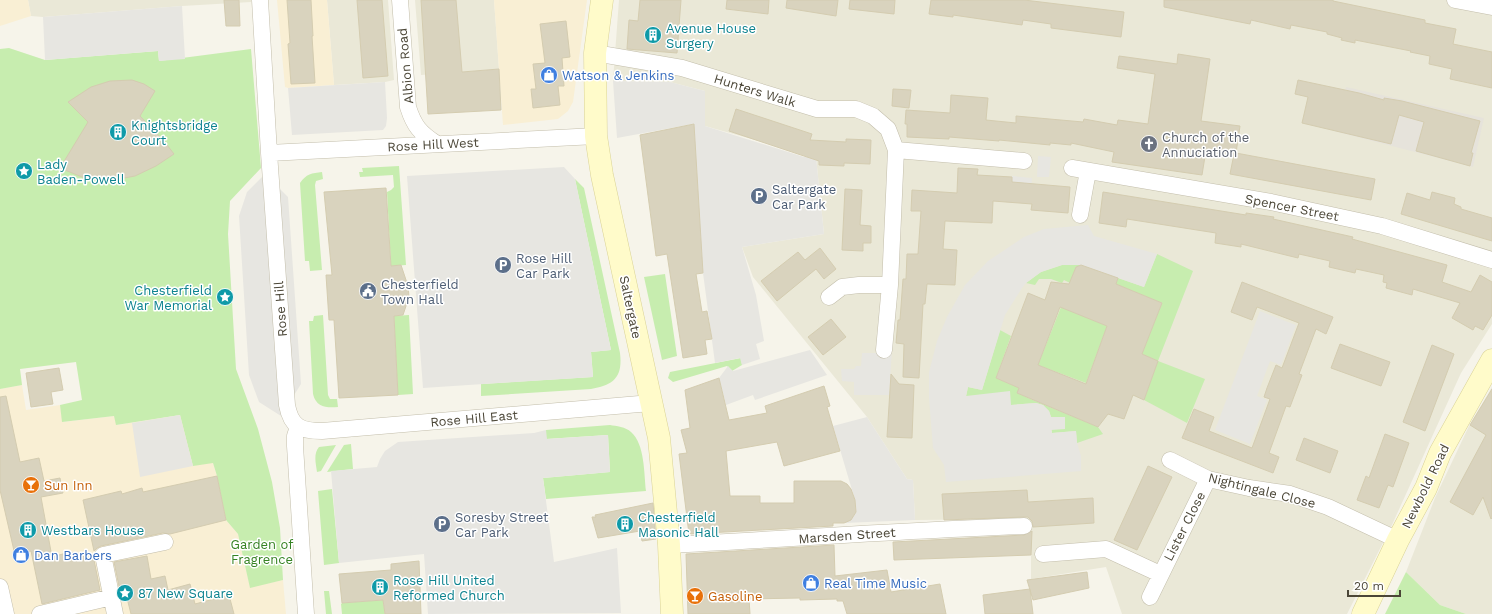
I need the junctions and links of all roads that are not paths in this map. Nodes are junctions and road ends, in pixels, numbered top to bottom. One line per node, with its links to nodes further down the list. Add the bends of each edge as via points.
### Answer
1 (260, 0): 10 (street, Rose Hill)
2 (400, 0): 8 (street, Albion Road, via 408,107 417,128)
3 (602, 0): 6 (street, Saltergate)
4 (1455, 0): 5 (street)
5 (1492, 7)
6 (596, 53): 7 (street, Saltergate); 9 (street, Hunters Walk, via 682,68 817,109 856,109 873,116 888,129)
7 (596, 136): 8 (street, Rose Hill West); 20 (street, Saltergate)
8 (437, 144): 10 (street, Rose Hill West)
9 (896, 150): 11 (street); 16 (street, Hunters Walk)
10 (269, 153): 21 (street, Rose Hill, via 287,405 293,422)
11 (1024, 161)
12 (1072, 168): 13 (street, Spencer Street)
13 (1088, 171): 14 (street); 15 (street, Spencer Street, via 1271,202 1382,226)
14 (1080, 215)
15 (1492, 260)
16 (890, 285): 17 (street, via 842,287); 18 (street, Hunters Walk)
17 (828, 297)
18 (884, 350)
19 (1492, 360): 25 (street, Newbold Road, via 1440,452 1426,488)
20 (651, 403): 21 (street, Rose Hill East, via 322,431 308,431); 27 (street, Saltergate, via 659,438)
21 (298, 427): 37 (street, via 295,446)
22 (1170, 460): 23 (street, Nightingale Close)
23 (1208, 479): 25 (street, Nightingale Close, via 1290,494 1328,507); 29 (street, Lister Close)
24 (1024, 526): 27 (street, Marsden Street, via 927,529)
25 (1398, 540): 38 (street, Newbold Road)
26 (164, 542): 31 (street, via 103,555)
27 (669, 545): 33 (street, Saltergate)
28 (1042, 554): 29 (street, Lister Close, via 1106,549)
29 (1160, 574): 32 (street, Lister Close)
30 (0, 587): 34 (street)
31 (111, 595): 35 (street); 36 (street)
32 (1150, 597)
33 (669, 613)
34 (6, 614)
35 (40, 614)
36 (114, 614)
37 (306, 614)
38 (1363, 614)

